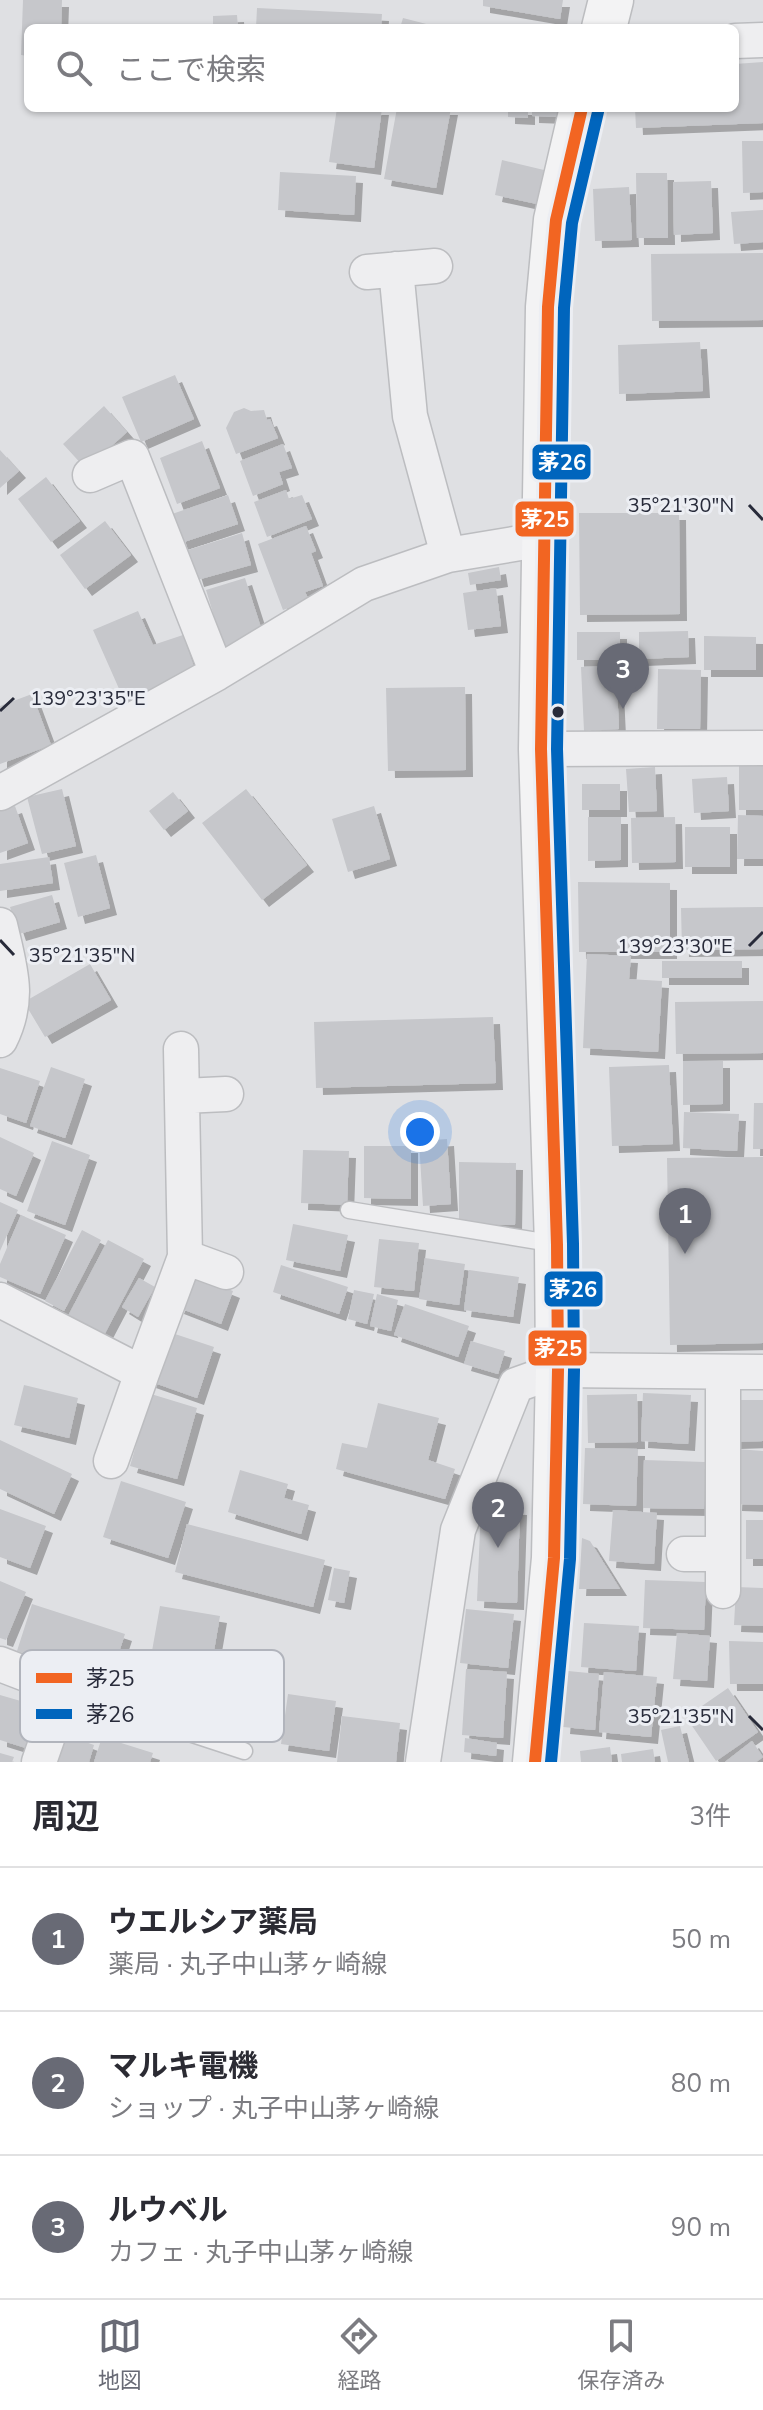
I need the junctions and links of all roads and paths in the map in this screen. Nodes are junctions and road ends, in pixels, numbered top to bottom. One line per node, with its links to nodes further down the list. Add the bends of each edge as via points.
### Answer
1 (611, 0): 2 (main road)
2 (605, 24)
3 (763, 40): 4 (street)
4 (739, 41)
5 (581, 112): 8 (main road, via 556,220 548,307)
6 (435, 266): 9 (street, via 382,270 410,416)
7 (90, 475): 10 (street, via 132,457)
8 (544, 539): 9 (street); 12 (main road)
9 (448, 555): 10 (street, via 364,584)
10 (217, 673): 13 (street)
11 (763, 748): 12 (street)
12 (541, 749): 20 (main road)
13 (0, 793)
14 (0, 925): 15 (street, via 13,981 11,1019)
15 (0, 1040)
16 (181, 1049): 18 (street)
17 (226, 1094): 18 (street)
18 (183, 1096): 21 (street)
19 (349, 1210): 20 (lane)
20 (557, 1245): 24 (main road)
21 (185, 1257): 22 (street); 27 (street)
22 (226, 1272)
23 (0, 1300): 27 (street)
24 (558, 1370): 25 (street); 38 (street, via 516,1385 458,1530); 39 (main road, via 554,1558)
25 (723, 1372): 26 (street); 30 (street)
26 (763, 1372)
27 (142, 1373): 28 (street)
28 (111, 1461)
29 (684, 1554): 30 (street)
30 (723, 1554): 31 (street)
31 (723, 1591)
32 (0, 1664): 33 (street)
33 (20, 1672)
34 (46, 1742): 37 (street)
35 (217, 1742): 36 (lane)
36 (244, 1751)
37 (39, 1762)
38 (423, 1762)
39 (535, 1762)

